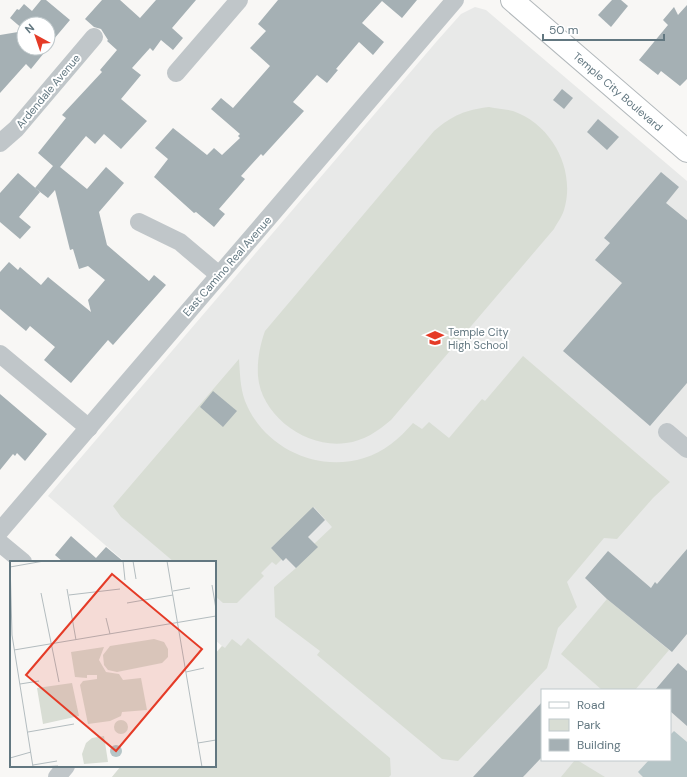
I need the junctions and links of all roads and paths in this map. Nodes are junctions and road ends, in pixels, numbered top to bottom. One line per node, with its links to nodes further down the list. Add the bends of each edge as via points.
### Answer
1 (239, 0): 5 (street)
2 (455, 0): 9 (street, East Camino Real Avenue)
3 (512, 0): 7 (main road, Temple City Boulevard)
4 (94, 38): 6 (street, Ardendale Avenue, via 16,129)
5 (176, 73)
6 (0, 143)
7 (687, 151)
8 (139, 222): 9 (street, via 180,242)
9 (219, 275): 11 (street, East Camino Real Avenue)
10 (0, 354): 11 (street)
11 (89, 428): 14 (street, East Camino Real Avenue)
12 (668, 432): 13 (street)
13 (687, 449)
14 (0, 531)
15 (0, 543): 16 (street)
16 (22, 561)
17 (65, 767): 18 (street)
18 (57, 777)

